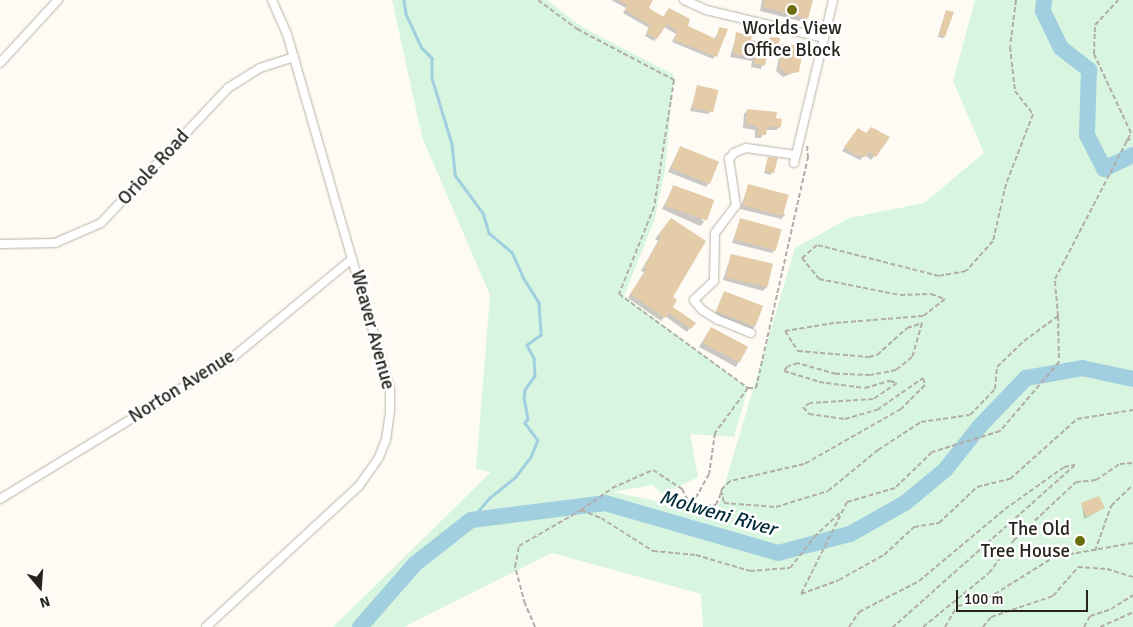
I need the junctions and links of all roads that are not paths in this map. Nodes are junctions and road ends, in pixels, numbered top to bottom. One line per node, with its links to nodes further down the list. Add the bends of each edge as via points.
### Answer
1 (58, 0): 7 (street)
2 (272, 0): 6 (street, Weaver Avenue)
3 (684, 0): 5 (street, via 706,10)
4 (834, 0): 5 (street)
5 (824, 38): 8 (street)
6 (294, 57): 10 (street, Oriole Road, via 260,68 228,88 119,207 100,223 55,243); 11 (street, Weaver Avenue)
7 (0, 63)
8 (796, 155): 9 (street); 12 (street, via 746,148 729,159 736,205 715,233 714,281 694,300 702,310 718,320)
9 (794, 163)
10 (0, 244)
11 (352, 259): 13 (street, Norton Avenue, via 233,357); 14 (street, Weaver Avenue, via 390,389 386,440 359,486)
12 (751, 333)
13 (0, 499)
14 (206, 627)

